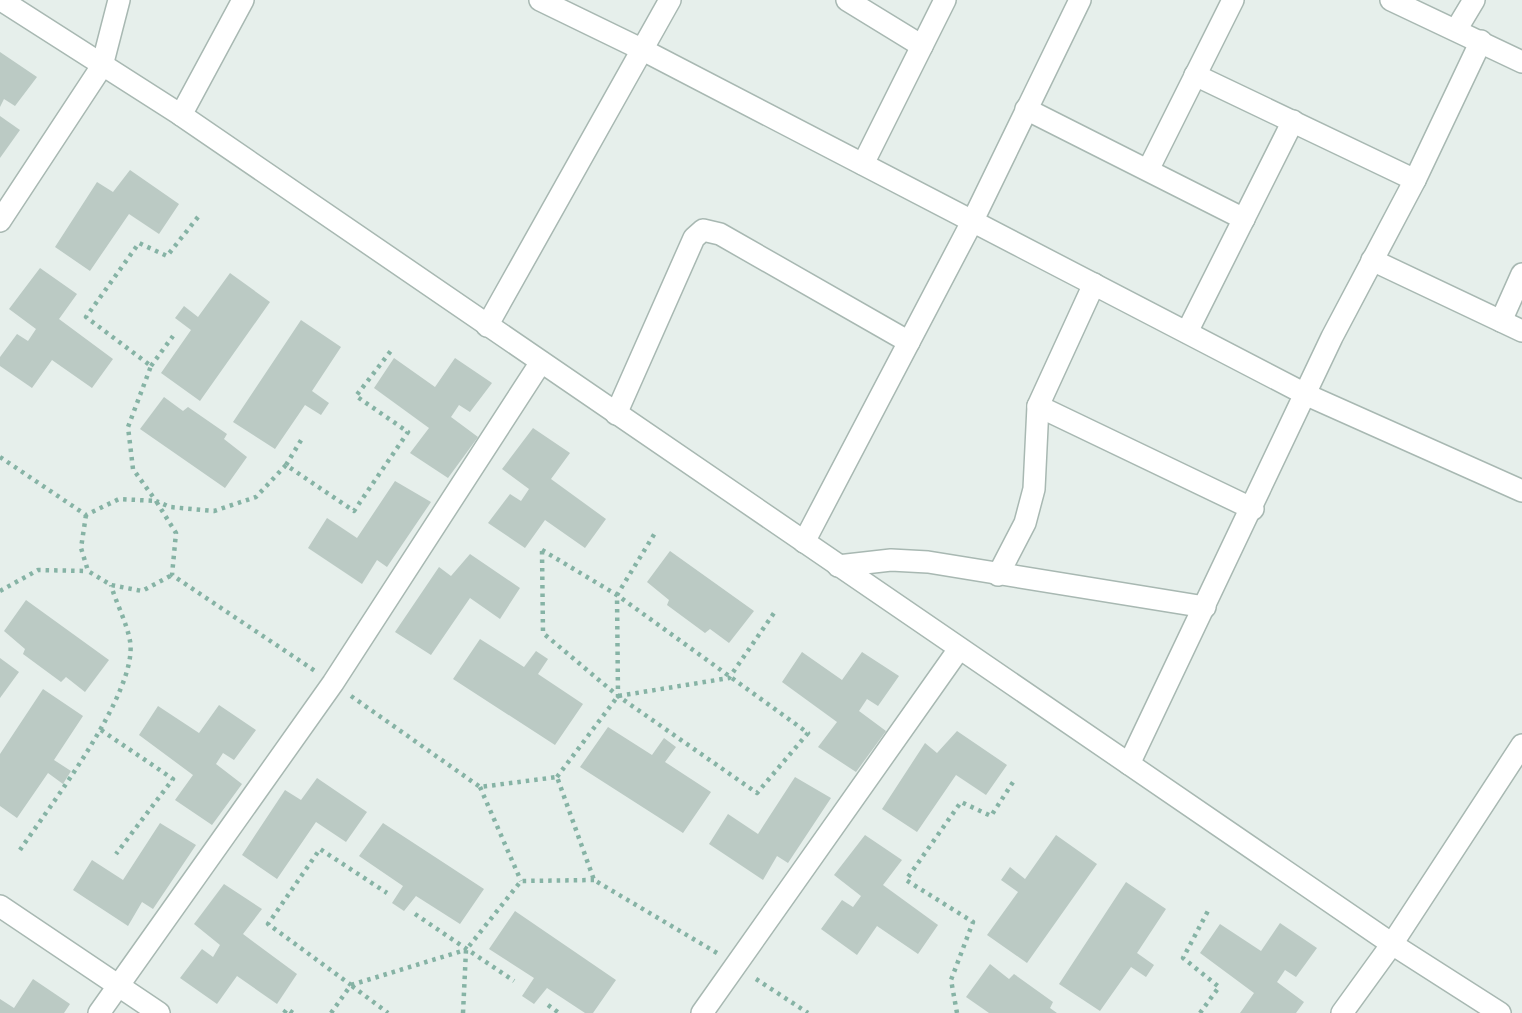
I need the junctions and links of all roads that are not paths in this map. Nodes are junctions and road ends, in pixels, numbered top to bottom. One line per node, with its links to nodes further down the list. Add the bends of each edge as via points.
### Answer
1 (1, 0): 17 (street)
2 (119, 0): 17 (street)
3 (243, 0): 20 (street)
4 (540, 0): 15 (street)
5 (670, 0): 15 (street)
6 (847, 0): 14 (street)
7 (945, 0): 14 (street)
8 (1233, 0): 18 (street)
9 (1391, 0): 12 (street)
10 (1474, 0): 12 (street)
11 (1074, 2): 19 (street)
12 (1456, 30): 13 (street)
13 (1481, 41): 16 (street); 24 (street)
14 (922, 46): 22 (street)
15 (643, 50): 22 (street); 32 (street)
16 (1522, 62)
17 (102, 66): 20 (street); 27 (street)
18 (1195, 75): 21 (street); 23 (street)
19 (1026, 109): 23 (street); 26 (street)
20 (181, 115): 32 (street)
21 (1293, 121): 24 (street); 25 (street)
22 (863, 163): 26 (street)
23 (1149, 168): 25 (street)
24 (1415, 180): 28 (street)
25 (1244, 219): 34 (street)
26 (973, 220): 30 (street); 35 (street)
27 (0, 222)
28 (1371, 260): 31 (street); 37 (street)
29 (1522, 274): 31 (street)
30 (1094, 284): 34 (street); 38 (street)
31 (1501, 321): 33 (street)
32 (487, 326): 36 (street)
33 (1522, 331)
34 (1187, 332): 37 (street)
35 (909, 342): 39 (street, via 720,234 703,230 694,238); 42 (street)
36 (541, 362): 39 (street); 51 (street, via 333,683)
37 (1307, 395): 40 (street); 41 (street)
38 (1038, 406): 41 (street); 44 (street, via 1034,489 1025,523)
39 (616, 414): 42 (street)
40 (1522, 491)
41 (1253, 509): 45 (street)
42 (804, 542): 43 (street)
43 (838, 566): 44 (street, via 891,560 928,562); 46 (street)
44 (998, 575): 45 (street)
45 (1205, 607): 48 (street)
46 (959, 649): 48 (street); 54 (street)
47 (1522, 745): 50 (street)
48 (1129, 764): 50 (street)
49 (0, 906): 51 (street)
50 (1392, 944): 55 (street); 56 (street)
51 (118, 986): 52 (street); 53 (street)
52 (99, 1013)
53 (159, 1013)
54 (702, 1013)
55 (1342, 1013)
56 (1500, 1013)

